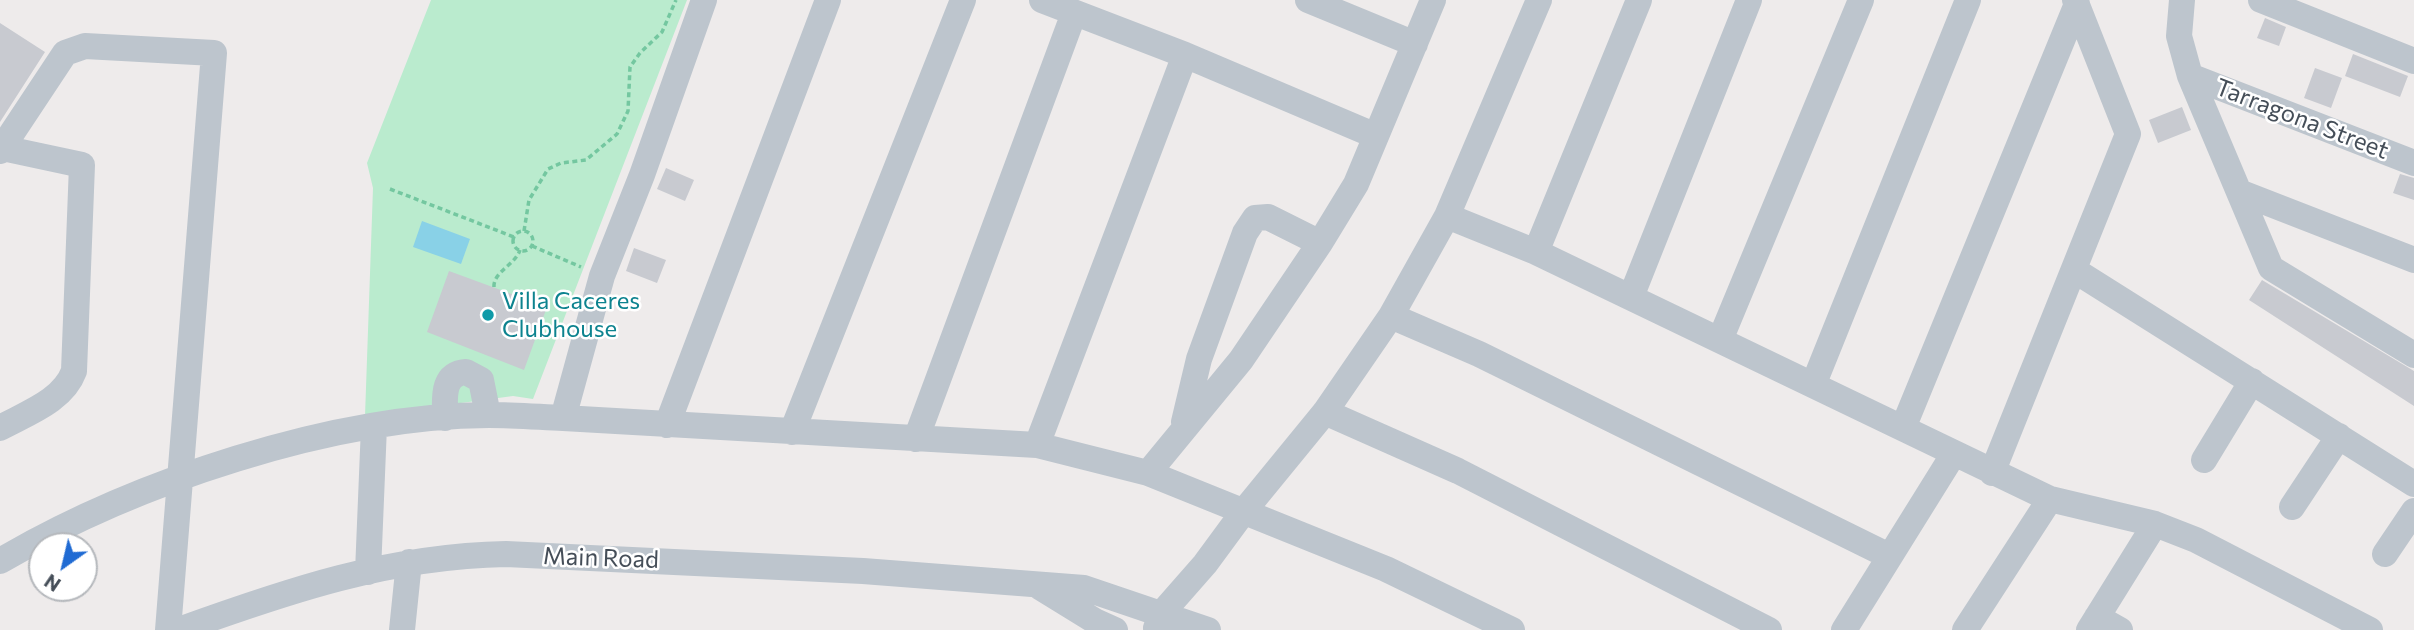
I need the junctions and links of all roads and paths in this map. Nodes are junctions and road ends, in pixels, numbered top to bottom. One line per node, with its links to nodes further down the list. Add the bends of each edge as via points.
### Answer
1 (676, 0): 27 (path, via 667,25 631,67 628,111 617,134 586,160 548,169 529,200)
2 (704, 0): 35 (street)
3 (828, 0): 47 (street)
4 (964, 0): 52 (street)
5 (1042, 0): 16 (street)
6 (1308, 0): 17 (street)
7 (1433, 0): 17 (street)
8 (1539, 0): 26 (street)
9 (1639, 0): 32 (street)
10 (1749, 0): 37 (street)
11 (1861, 0): 39 (street)
12 (1968, 0): 42 (street)
13 (2182, 0): 20 (street, via 2179,36)
14 (2266, 1): 19 (street)
15 (2076, 2): 34 (street, via 2128,134); 50 (street)
16 (1074, 13): 18 (street); 54 (street)
17 (1415, 44): 21 (street)
18 (1185, 55): 21 (street); 55 (street)
19 (2414, 61)
20 (2190, 76): 23 (street, Tarragona Street); 25 (street)
21 (1376, 136): 29 (street, via 1356,184)
22 (1, 149): 49 (street, via 82,165 74,371 61,394); 60 (street, via 65,54 85,46 214,53)
23 (2414, 163)
24 (390, 188): 28 (path)
25 (2242, 194): 33 (street); 40 (street, via 2271,268)
26 (1447, 216): 32 (street); 38 (street)
27 (524, 231): 28 (path); 30 (path, via 532,236)
28 (514, 237): 31 (path)
29 (1320, 243): 51 (street, via 1241,360); 51 (street, via 1268,217 1255,218 1245,233 1199,359)
30 (532, 246): 31 (path); 35 (path)
31 (520, 250): 36 (path, via 515,261 496,277)
32 (1536, 252): 37 (street)
33 (2414, 260)
34 (2074, 270): 41 (street); 59 (street)
35 (602, 276): 46 (street)
36 (494, 287)
37 (1631, 298): 39 (street)
38 (1391, 316): 43 (street); 68 (street, via 1479,354)
39 (1720, 340): 42 (street)
40 (2414, 355)
41 (2252, 382): 53 (street); 57 (street)
42 (1814, 383): 50 (street)
43 (1325, 412): 64 (street); 81 (street, via 1458,471)
44 (488, 415): 45 (street); 45 (street, via 481,380 466,372 454,375 446,385); 46 (street)
45 (445, 418): 48 (street)
46 (564, 418): 47 (street)
47 (667, 425): 52 (street)
48 (374, 426): 60 (street, via 291,442); 71 (street)
49 (0, 428)
50 (1903, 428): 56 (street)
51 (1183, 429): 58 (street)
52 (792, 432): 54 (street)
53 (2339, 436): 61 (street); 63 (street)
54 (916, 439): 55 (street)
55 (1037, 445): 58 (street)
56 (1952, 455): 59 (street); 68 (street)
57 (2204, 460)
58 (1148, 473): 64 (street)
59 (1992, 473): 62 (street)
60 (179, 480): 69 (street, via 101,509); 75 (street)
61 (2414, 484)
62 (2050, 499): 66 (street); 83 (street)
63 (2292, 507)
64 (1244, 511): 73 (street); 80 (street, via 1386,569)
65 (2414, 511): 67 (street)
66 (2155, 524): 74 (street); 85 (street, via 2196,540)
67 (2385, 554)
68 (1889, 555): 82 (street)
69 (0, 561)
70 (409, 562): 71 (street, Main Road); 72 (street, Main Road, via 461,555 606,557); 77 (street)
71 (368, 572): 76 (street, Main Road, via 282,593)
72 (1034, 583): 73 (street, Main Road, via 1084,588); 78 (street, Main Road)
73 (1158, 622): 79 (street, Main Road)
74 (2093, 624): 84 (street)
75 (168, 630)
76 (179, 630)
77 (402, 630)
78 (1115, 630)
79 (1208, 630)
80 (1512, 630)
81 (1769, 630)
82 (1844, 630)
83 (1965, 630)
84 (2120, 630)
85 (2370, 630)

